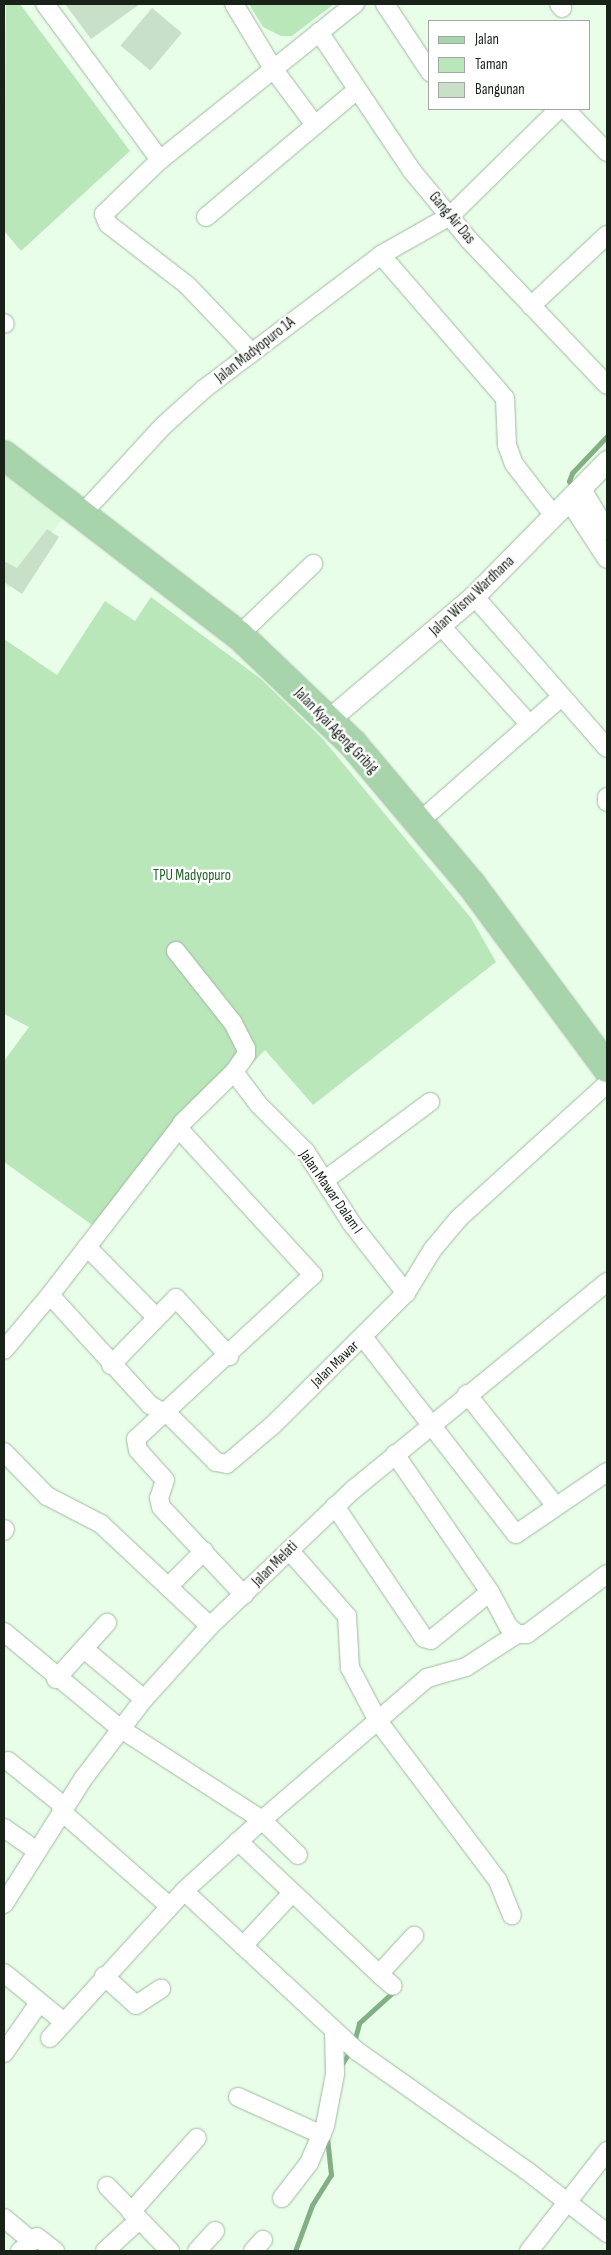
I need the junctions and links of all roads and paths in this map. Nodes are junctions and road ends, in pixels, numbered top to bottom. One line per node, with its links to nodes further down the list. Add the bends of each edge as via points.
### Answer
1 (45, 4): 13 (street)
2 (234, 4): 7 (street)
3 (355, 4): 5 (street)
4 (385, 4): 6 (street)
5 (319, 32): 7 (street); 8 (street, Gang Air Das)
6 (428, 69)
7 (274, 70): 11 (street); 13 (street)
8 (357, 90): 11 (street); 14 (street, Gang Air Das, via 412,171)
9 (559, 110): 14 (street, Jalan Madyopuro 1A)
10 (566, 110): 12 (street)
11 (315, 125): 15 (street)
12 (607, 152)
13 (160, 160): 19 (street, via 105,210 104,219 187,285)
14 (450, 216): 17 (street, Jalan Madyopuro 1A); 18 (street, Gang Air Das)
15 (206, 217)
16 (607, 235): 18 (street)
17 (381, 255): 19 (street, Jalan Madyopuro 1A); 25 (street, via 505,398 507,445 514,464)
18 (531, 306): 20 (street, Gang Air Das)
19 (251, 352): 24 (street, Jalan Madyopuro 1A, via 162,427)
20 (607, 385)
21 (4, 455): 24 (main road, Jalan Kyai Ageng Gribig, via 38,472)
22 (607, 461): 23 (street, Jalan Wisnu Wardhana)
23 (576, 494): 25 (street, Jalan Wisnu Wardhana); 26 (street); 27 (street)
24 (83, 513): 31 (main road, Jalan Kyai Ageng Gribig)
25 (554, 516): 29 (street, Jalan Wisnu Wardhana)
26 (607, 531)
27 (607, 559)
28 (313, 564): 31 (street)
29 (474, 596): 30 (street, Jalan Wisnu Wardhana); 32 (street)
30 (440, 626): 33 (street, Jalan Wisnu Wardhana); 34 (street)
31 (239, 635): 33 (main road, Jalan Kyai Ageng Gribig)
32 (561, 697): 34 (street); 35 (street)
33 (328, 720): 38 (main road, Jalan Kyai Ageng Gribig)
34 (530, 725): 38 (street)
35 (607, 748)
36 (607, 797): 37 (street)
37 (607, 802)
38 (420, 822): 40 (main road, Jalan Kyai Ageng Gribig, via 516,942)
39 (176, 951): 41 (street, via 242,1036 246,1055)
40 (606, 1067): 47 (street, Jalan Mawar, via 459,1218 433,1249)
41 (234, 1072): 43 (street); 44 (street, Jalan Mawar Dalam I, via 258,1104 306,1152)
42 (430, 1102): 44 (street)
43 (179, 1128): 45 (street); 52 (street, via 191,1145 313,1275)
44 (325, 1180): 47 (street, Jalan Mawar Dalam I, via 352,1224)
45 (87, 1247): 48 (street); 49 (street)
46 (607, 1282): 54 (street, Jalan Melati)
47 (406, 1292): 50 (street, Jalan Mawar)
48 (52, 1296): 51 (street); 53 (street, Jalan Mawar)
49 (156, 1317): 52 (street, via 180,1298); 53 (street)
50 (363, 1337): 55 (street, Jalan Mawar, via 273,1426 227,1464 216,1462); 56 (street)
51 (4, 1350)
52 (229, 1356): 55 (street)
53 (111, 1365): 55 (street, Jalan Mawar)
54 (467, 1394): 56 (street, Jalan Melati); 60 (street)
55 (163, 1413): 63 (street, via 140,1432 135,1443 165,1480 159,1498 161,1507)
56 (428, 1425): 58 (street, Jalan Melati); 60 (street, via 516,1534)
57 (4, 1452): 65 (street, via 47,1496 101,1524)
58 (395, 1454): 61 (street, Jalan Melati); 66 (street)
59 (607, 1472): 60 (street)
60 (555, 1505)
61 (335, 1506): 62 (street, Jalan Melati); 66 (street, via 424,1638 432,1640)
62 (289, 1550): 67 (street, Jalan Melati); 75 (street, via 347,1616 350,1668)
63 (204, 1551): 65 (street); 67 (street)
64 (607, 1574): 71 (street, via 528,1634)
65 (168, 1587): 69 (street)
66 (490, 1592): 71 (street, via 508,1626)
67 (244, 1595): 69 (street, Jalan Melati)
68 (107, 1623): 72 (street)
69 (210, 1626): 74 (street, Jalan Melati)
70 (4, 1632): 73 (street)
71 (517, 1634): 75 (street, via 466,1668 427,1678)
72 (84, 1649): 73 (street); 74 (street)
73 (56, 1679): 76 (street)
74 (144, 1698): 76 (street, Jalan Melati)
75 (378, 1721): 79 (street); 88 (street, via 498,1882)
76 (121, 1729): 78 (street, Jalan Melati); 79 (street)
77 (8, 1761): 78 (street)
78 (63, 1809): 82 (street, Jalan Melati); 87 (street)
79 (262, 1820): 81 (street); 83 (street)
80 (4, 1828): 82 (street)
81 (238, 1840): 84 (street); 85 (street)
82 (37, 1851): 86 (street, Jalan Melati)
83 (298, 1855)
84 (184, 1891): 87 (street); 90 (street)
85 (292, 1893): 90 (street); 92 (street)
86 (4, 1904)
87 (169, 1906): 93 (street)
88 (512, 1916)
89 (414, 1936): 92 (street)
90 (243, 1946): 98 (street)
91 (4, 1973): 96 (street)
92 (379, 1974): 94 (street)
93 (104, 1976): 95 (street, via 136,2005); 97 (street)
94 (393, 1986)
95 (161, 1989)
96 (38, 2003): 97 (street); 100 (street)
97 (64, 2022): 99 (street)
98 (338, 2035): 102 (street, via 335,2074); 107 (street)
99 (50, 2038)
100 (4, 2053)
101 (238, 2096): 102 (street)
102 (322, 2135): 106 (street, via 309,2163)
103 (197, 2138): 108 (street)
104 (607, 2151): 107 (street)
105 (107, 2186): 108 (street)
106 (282, 2198)
107 (569, 2204): 111 (street); 117 (street)
108 (135, 2216): 114 (street); 115 (street)
109 (4, 2218): 112 (street)
110 (215, 2231): 116 (street)
111 (607, 2233)
112 (26, 2246): 113 (street, via 37,2237)
113 (55, 2251)
114 (104, 2251)
115 (170, 2251)
116 (197, 2251)
117 (529, 2251)

